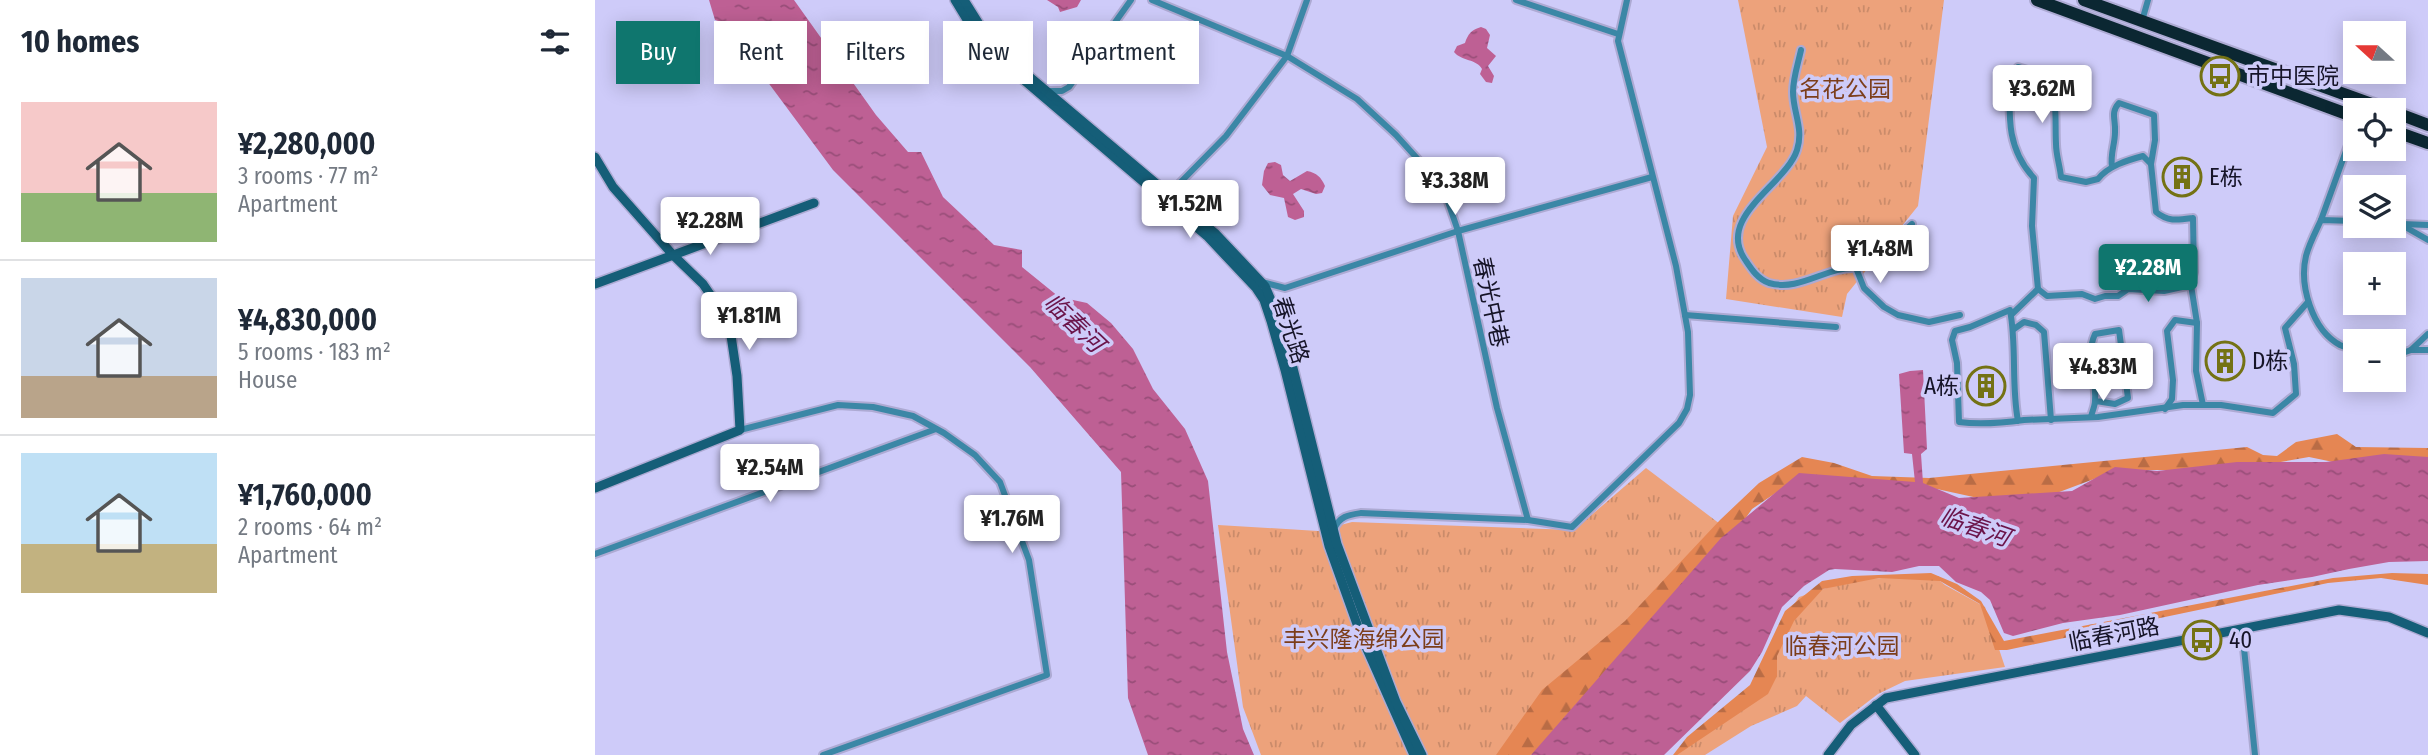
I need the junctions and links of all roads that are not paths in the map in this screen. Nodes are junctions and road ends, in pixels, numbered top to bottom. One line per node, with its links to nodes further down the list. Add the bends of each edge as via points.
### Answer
1 (955, 0): 66 (main road, 春光路, via 980,41 1207,236 1256,288 1264,300 1285,370)
2 (964, 0): 15 (main road, 春光路, via 989,40)
3 (1131, 0): 15 (street, via 1069,86)
4 (1152, 0): 14 (street, 春光中巷)
5 (1307, 0): 14 (street)
6 (1516, 0): 12 (street)
7 (1627, 0): 12 (street)
8 (2084, 0): 11 (highway)
9 (2148, 0): 11 (street)
10 (2044, 1): 17 (highway)
11 (2142, 21): 16 (highway)
12 (1618, 34): 26 (street)
13 (1801, 50): 38 (street, via 1793,85 1801,133 1798,149 1790,166 1745,215 1740,254 1755,275 1768,282 1799,282 1843,267)
14 (1287, 56): 27 (street, via 1226,136); 35 (street, 春光中巷, via 1357,99 1396,135 1443,187)
15 (1047, 91): 27 (main road, 春光路)
16 (2343, 98)
17 (2343, 113)
18 (2406, 117): 19 (highway)
19 (2428, 125)
20 (2406, 135): 21 (highway)
21 (2428, 143)
22 (595, 157): 37 (main road, via 613,187)
23 (2343, 159): 29 (street)
24 (2151, 164): 25 (street, via 2143,156); 25 (street, via 2154,115 2119,103 2114,108); 41 (street, via 2156,212 2164,219 2193,218 2195,272)
25 (2112, 167): 42 (street, via 2098,179 2061,177 2053,94 2036,72 2018,67 2010,76 2011,138 2033,178)
26 (1652, 177): 35 (street); 44 (street)
27 (1169, 194): 39 (main road, 春光路)
28 (814, 203): 37 (main road)
29 (2321, 220): 30 (street); 43 (street, via 2306,256)
30 (2343, 221)
31 (1912, 224): 38 (street, via 1900,235 1892,231 1883,234)
32 (2406, 224): 33 (street)
33 (2428, 225)
34 (2406, 229): 36 (street)
35 (1458, 231): 39 (street, via 1285,288); 64 (street, 春光中巷, via 1497,408)
36 (2428, 240)
37 (673, 256): 40 (main road); 62 (main road, via 703,284 729,322)
38 (1856, 268): 45 (street, via 1864,288 1898,315 1929,322)
39 (1261, 281): 65 (main road, 春光路, via 1279,319)
40 (595, 284)
41 (2191, 285): 42 (street, via 2164,291 2128,289 2118,296 2095,299 2082,294 2047,296); 47 (street)
42 (2038, 289): 46 (street)
43 (2308, 302): 51 (street, via 2323,330); 56 (street, via 2285,328 2296,394 2273,413)
44 (1685, 315): 48 (street); 64 (street, via 1691,373 1687,409 1679,423 1573,527)
45 (1961, 315)
46 (2011, 315): 49 (street); 60 (street, via 2010,310 1999,313 1955,331 1952,340 1959,422)
47 (2197, 323): 56 (street, via 2196,371); 57 (street, via 2175,320 2167,331 2173,380 2172,399)
48 (1836, 327)
49 (2014, 329): 59 (street, via 2024,322 2044,332); 60 (street)
50 (2428, 334): 52 (street)
51 (2343, 346)
52 (2411, 350): 53 (street); 54 (street)
53 (2428, 350)
54 (2406, 352)
55 (2096, 401): 55 (street, via 2093,338 2119,330 2128,398 2115,404); 58 (street)
56 (2203, 405): 57 (street)
57 (2165, 409): 58 (street)
58 (2091, 417): 59 (street)
59 (2051, 419): 60 (street)
60 (2018, 421)
61 (936, 429): 62 (street, via 913,416 838,405); 67 (street); 72 (street, via 975,455 1000,482 1029,560 1047,675)
62 (740, 430): 63 (main road)
63 (595, 488)
64 (1528, 520): 65 (street, via 1361,513 1345,516)
65 (1333, 531): 66 (main road, 春光路)
66 (1333, 545): 70 (main road)
67 (595, 554)
68 (2242, 629): 69 (main road, 临春河路, via 2339,610 2389,617); 71 (main road, 临春河路, via 1886,698); 77 (street)
69 (2428, 633)
70 (1383, 680): 73 (main road); 74 (main road)
71 (1876, 705): 75 (main road, 临春河路, via 1851,725); 76 (main road)
72 (823, 755)
73 (1414, 755)
74 (1422, 755)
75 (1828, 755)
76 (1915, 755)
77 (2255, 755)

